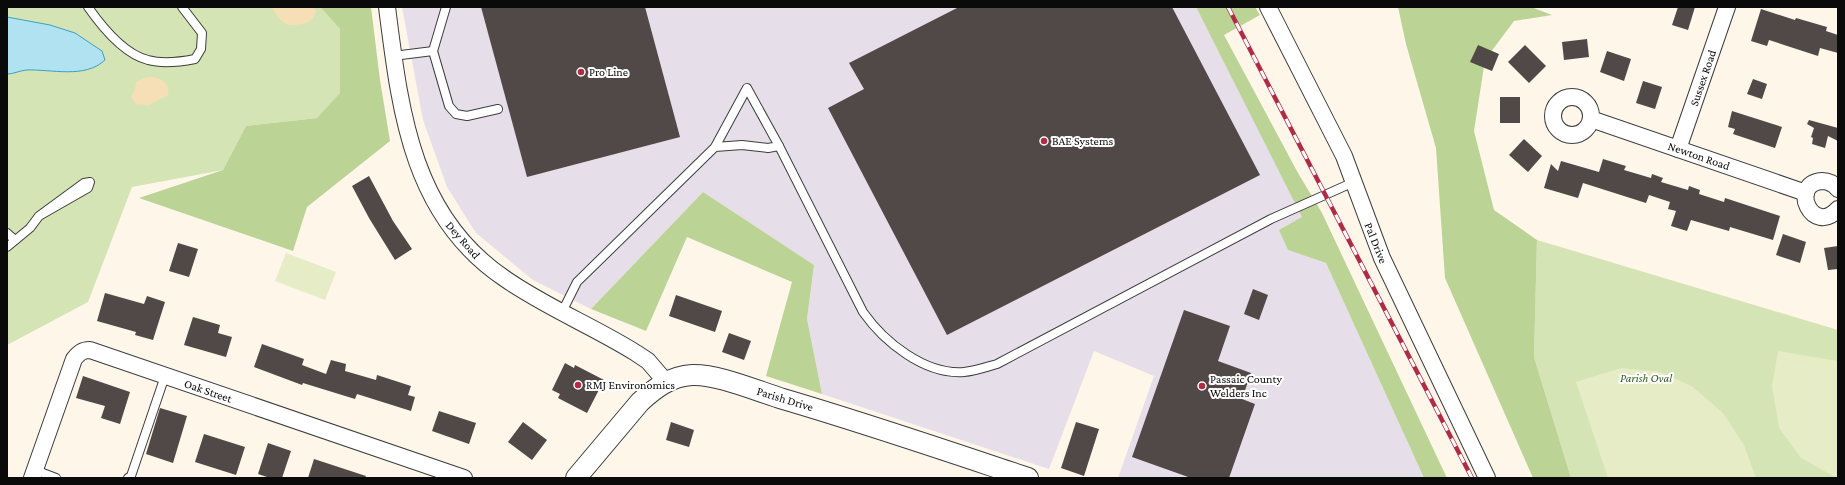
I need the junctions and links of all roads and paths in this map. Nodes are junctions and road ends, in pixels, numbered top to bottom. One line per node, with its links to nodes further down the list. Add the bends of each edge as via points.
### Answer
1 (88, 7): 2 (lane, via 127,49 148,60 174,62 194,59 198,55 202,41 202,33)
2 (182, 7)
3 (387, 7): 8 (street, Dey Road)
4 (446, 7): 7 (lane)
5 (1268, 7): 14 (street, Pal Drive, via 1344,156)
6 (1727, 7): 13 (street, Sussex Road)
7 (433, 51): 8 (lane); 9 (lane, via 449,106 456,114 467,116)
8 (393, 56): 22 (street, Dey Road, via 407,132 416,162 428,191 444,217 461,241 504,279)
9 (498, 109)
10 (1591, 119): 13 (street, Newton Road)
11 (779, 146): 12 (lane); 12 (lane, via 747,88); 14 (lane, via 863,312 871,323 890,343 916,360 963,372 997,364 1271,219)
12 (715, 147): 22 (lane, via 577,282)
13 (1678, 149): 16 (street, Newton Road)
14 (1354, 182): 31 (street, Pal Drive, via 1382,258)
15 (1838, 189): 16 (street, via 1831,183 1820,181 1814,183)
16 (1806, 192): 17 (street, via 1807,206 1817,216 1826,217)
17 (1838, 209)
18 (39, 216): 18 (lane, via 84,182 90,182 88,188); 20 (lane, via 30,228)
19 (7, 233): 20 (lane)
20 (15, 240): 21 (lane)
21 (7, 247)
22 (562, 312): 24 (street, Dey Road, via 636,352 648,361)
23 (165, 376): 25 (street, Oak Street, via 90,350 78,354); 27 (lane, via 131,476); 28 (street, Oak Street)
24 (666, 382): 29 (street, Parish Drive, via 640,402); 30 (street, Parish Drive, via 693,375 717,379 855,420)
25 (33, 474): 26 (lane)
26 (56, 478)
27 (128, 478)
28 (464, 478)
29 (576, 478)
30 (1028, 478)
31 (1487, 478)

